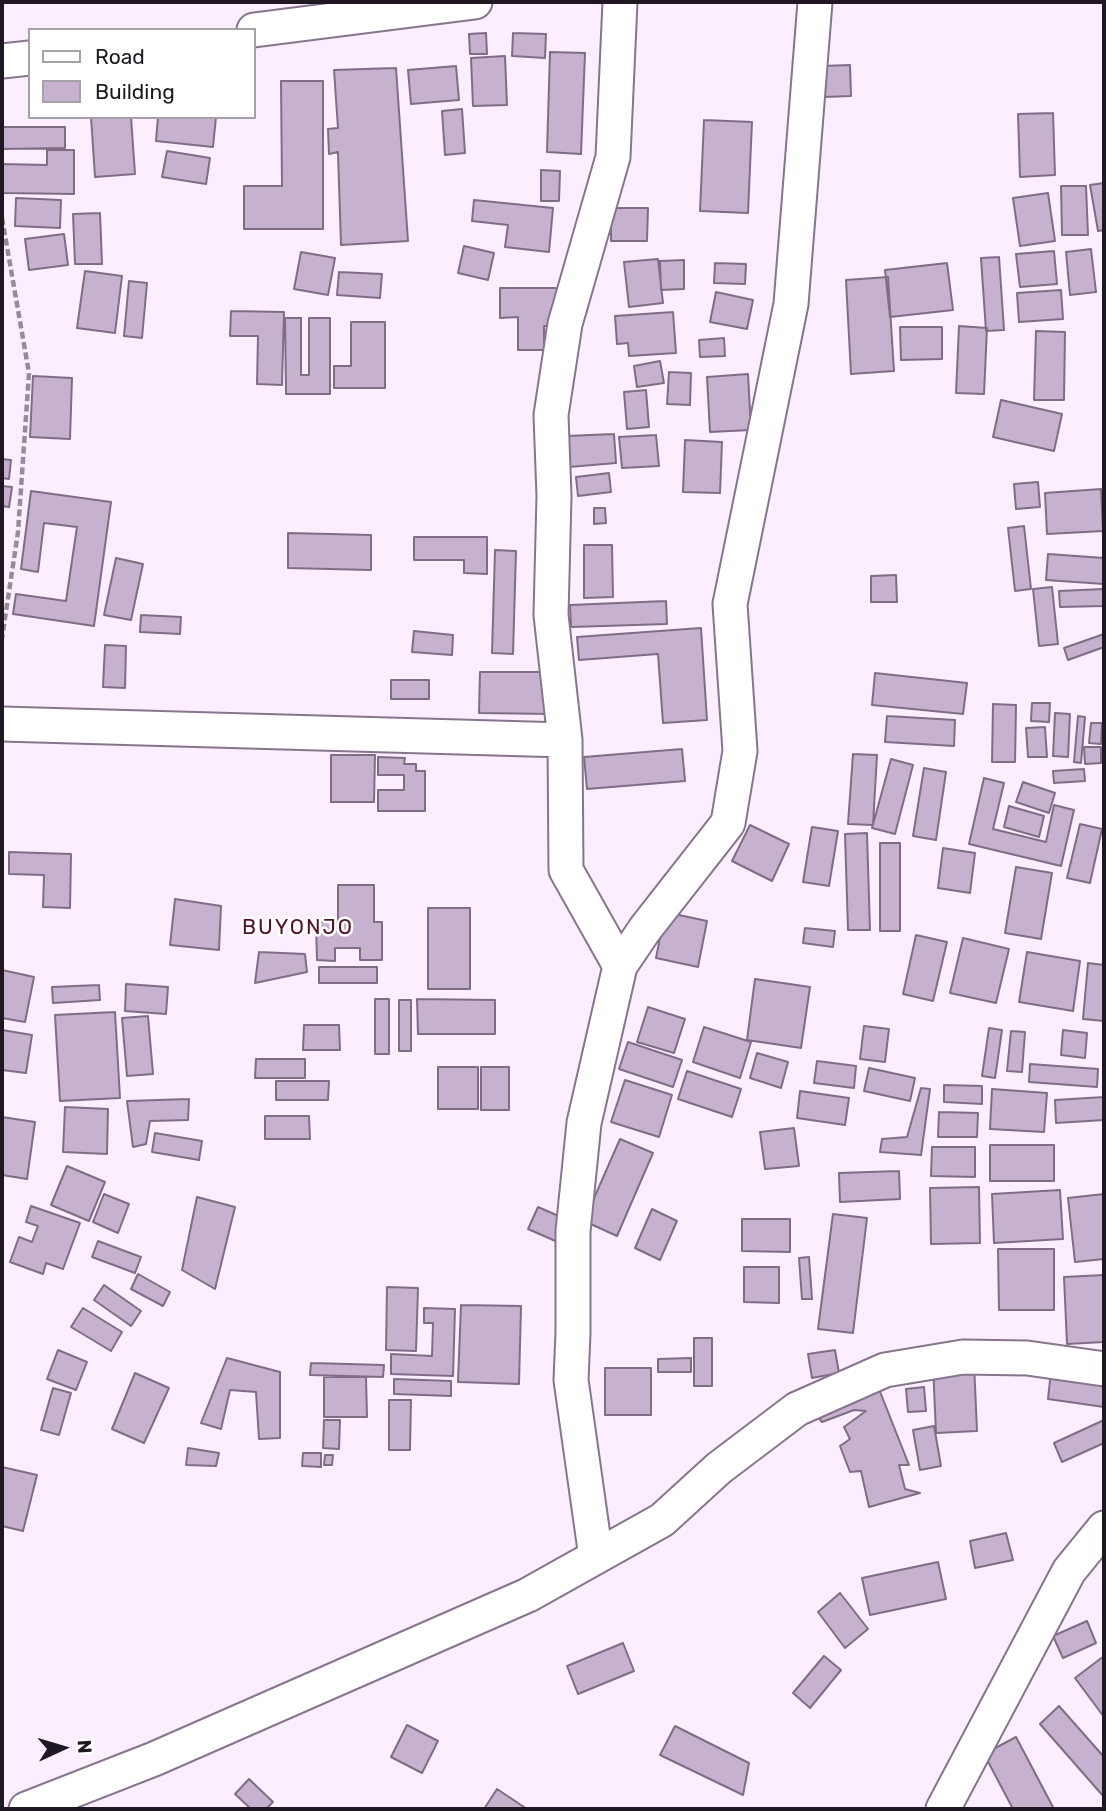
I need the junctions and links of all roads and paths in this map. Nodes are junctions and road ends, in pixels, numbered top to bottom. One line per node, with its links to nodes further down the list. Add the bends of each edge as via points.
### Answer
1 (475, 2): 4 (street)
2 (620, 2): 10 (street, via 613,156 565,324 551,415 551,615)
3 (815, 2): 11 (street, via 791,304 730,604 740,751 728,823)
4 (256, 30)
5 (28, 58): 6 (street)
6 (2, 61)
7 (2, 218): 8 (path, via 29,373 18,532)
8 (2, 638)
9 (2, 724): 10 (street)
10 (565, 740): 11 (street, via 566,870)
11 (620, 966): 14 (street, via 584,1123 573,1231 571,1380)
12 (1104, 1369): 14 (street, via 1027,1357 963,1357 885,1370 797,1409 719,1468 662,1520)
13 (1104, 1528): 16 (street, via 1069,1571)
14 (596, 1557): 15 (street, via 528,1595 154,1759)
15 (26, 1809)
16 (943, 1809)

